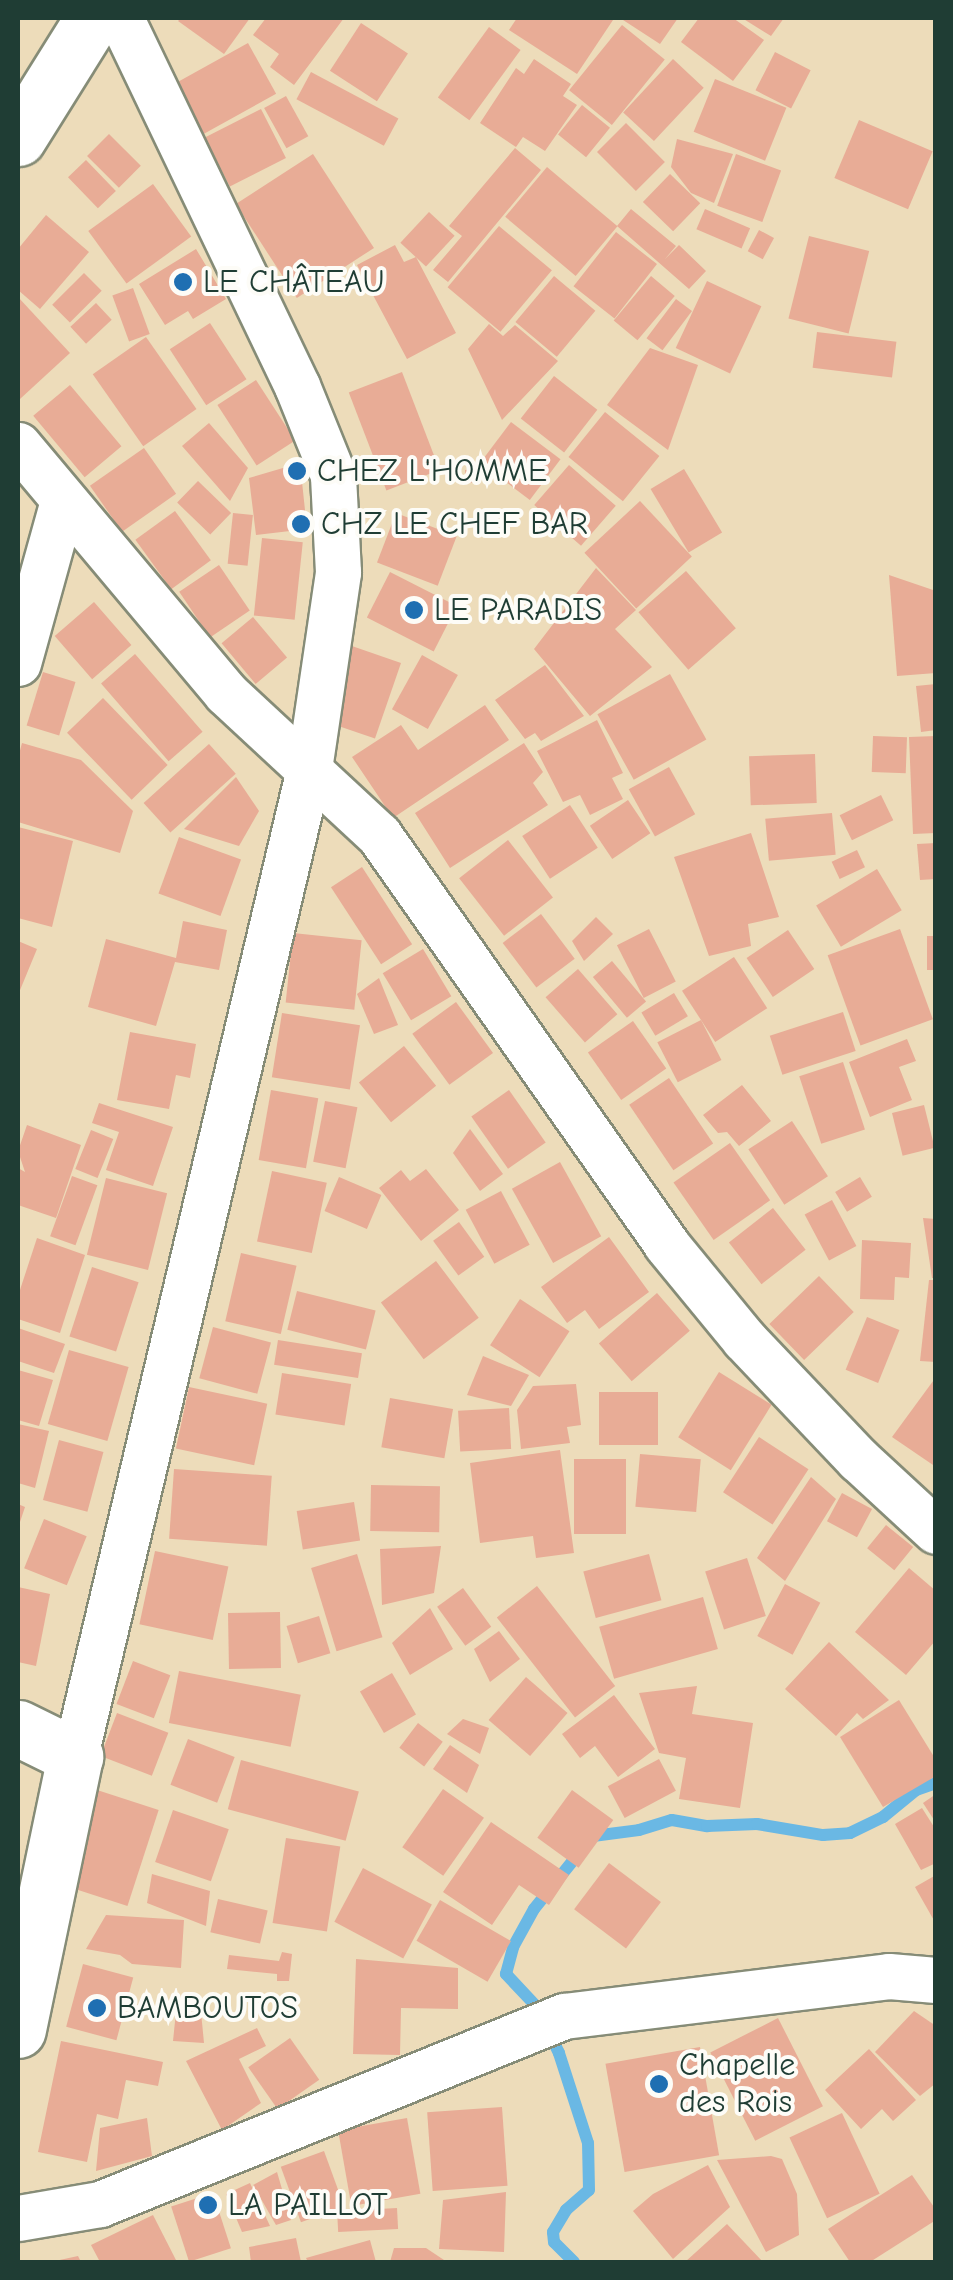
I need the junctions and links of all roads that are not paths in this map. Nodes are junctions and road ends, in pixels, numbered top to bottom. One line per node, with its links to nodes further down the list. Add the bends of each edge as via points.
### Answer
1 (93, 18): 3 (street)
2 (120, 18): 7 (street, via 333,475 338,572)
3 (18, 138)
4 (18, 445): 5 (street)
5 (63, 501): 6 (street); 7 (street, via 226,693)
6 (18, 663)
7 (309, 769): 8 (street, via 380,834 677,1258 858,1459); 10 (street)
8 (936, 1531)
9 (18, 1728): 10 (street)
10 (75, 1756): 12 (street)
11 (936, 1980): 13 (street, via 889,1976 547,2022 100,2204)
12 (18, 2030)
13 (18, 2218)

